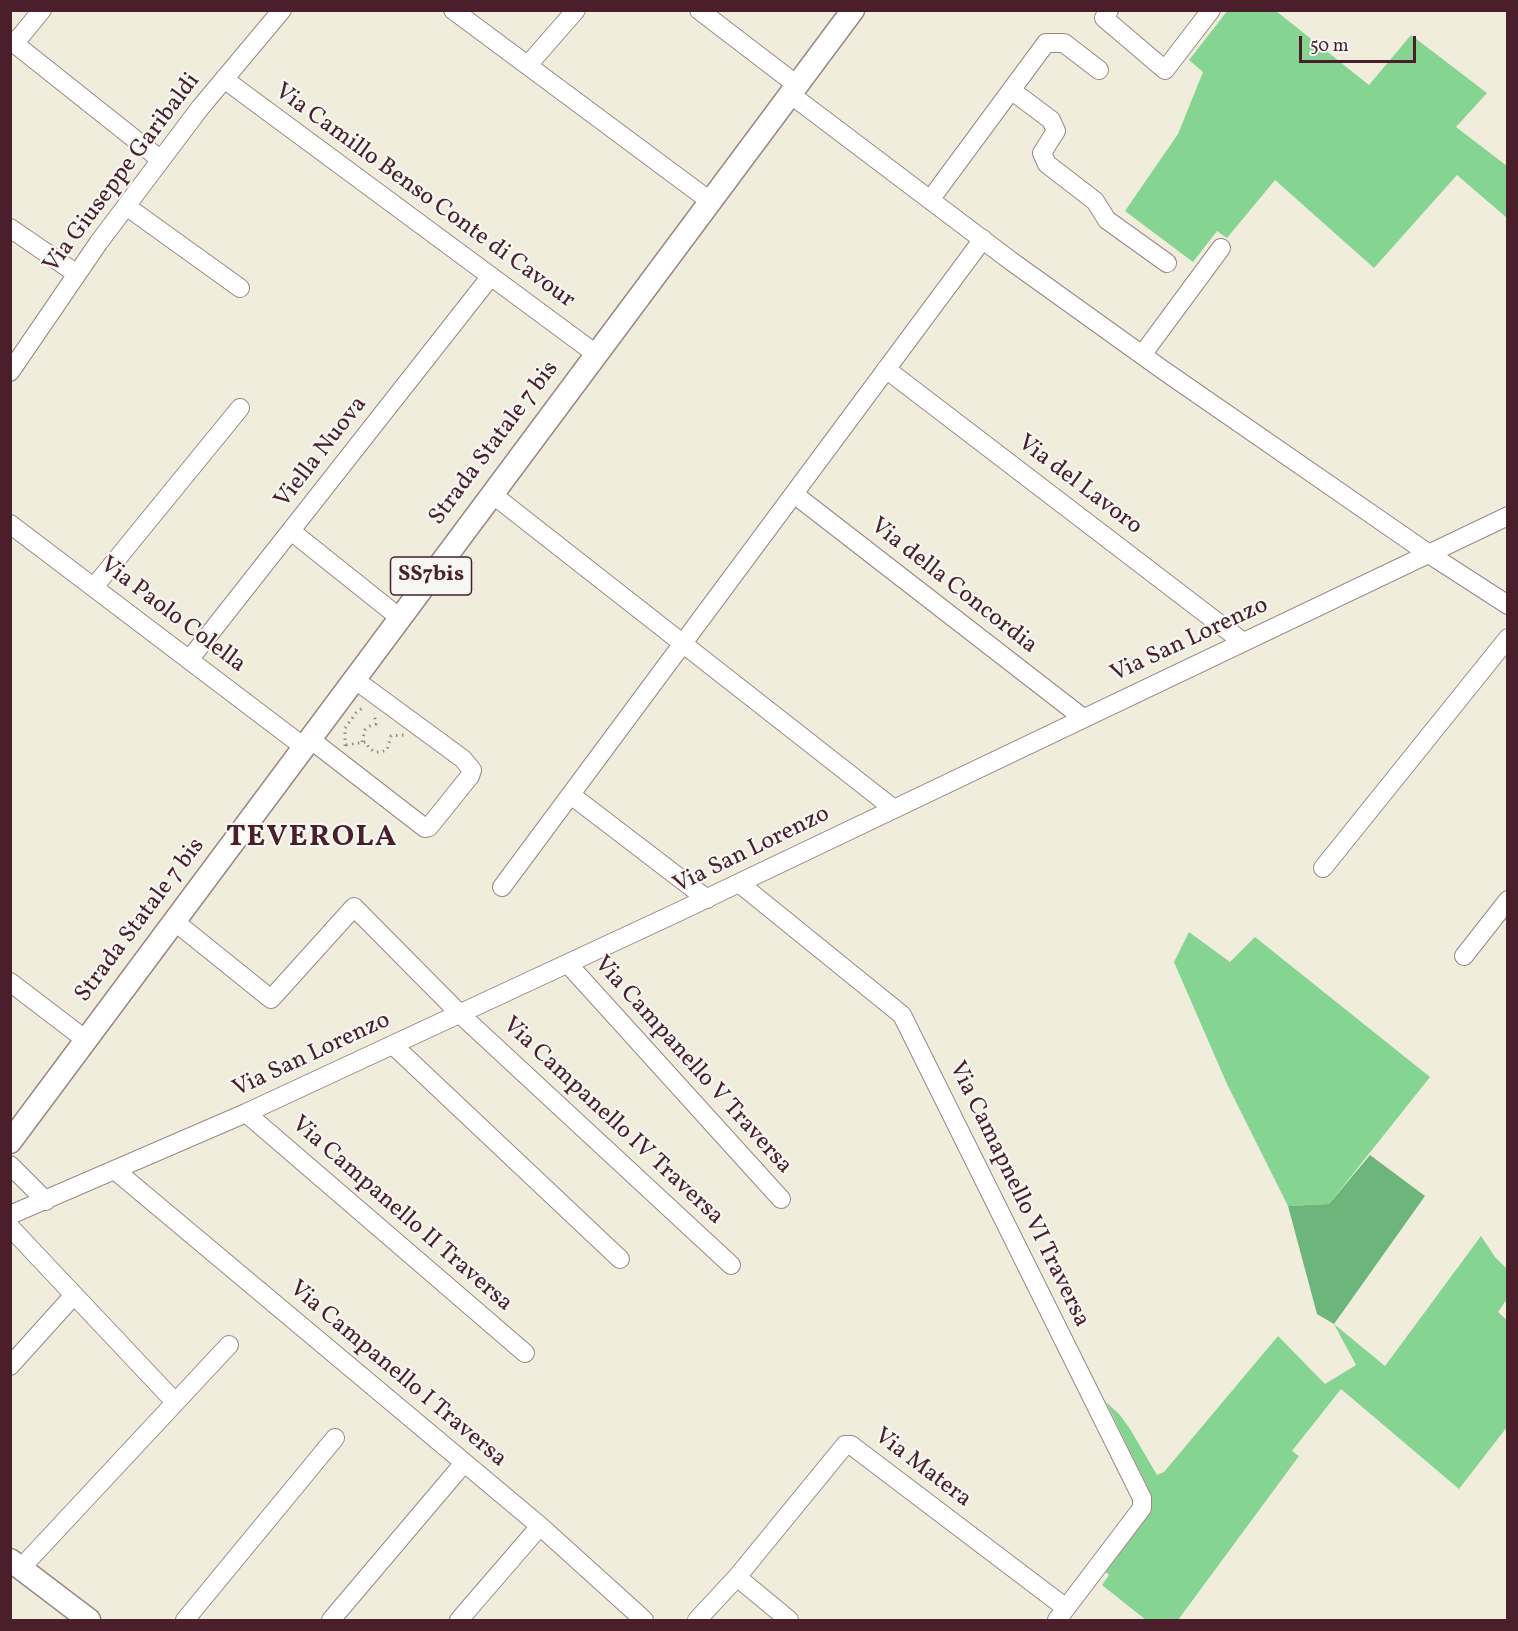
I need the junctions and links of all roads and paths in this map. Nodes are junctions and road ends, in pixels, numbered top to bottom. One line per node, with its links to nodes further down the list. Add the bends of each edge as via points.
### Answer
1 (42, 10): 9 (street)
2 (282, 10): 12 (street, Via Giuseppe Garibaldi)
3 (453, 10): 10 (street)
4 (576, 10): 10 (street)
5 (699, 10): 13 (street)
6 (853, 10): 13 (main road, Strada Statale 7 bis / SS7bis)
7 (1109, 10): 8 (street, via 1104,18 1165,70)
8 (1211, 10)
9 (13, 41): 15 (street)
10 (528, 65): 17 (street)
11 (1099, 70): 14 (street, via 1064,43 1046,43)
12 (224, 79): 15 (street, Via Giuseppe Garibaldi); 24 (street, Via Camillo Benso Conte di Cavour)
13 (793, 90): 16 (street); 17 (main road, Strada Statale 7 bis / SS7bis)
14 (1011, 90): 16 (street); 22 (street, via 1051,120 1056,131 1042,153 1047,164 1095,201 1107,220)
15 (161, 159): 18 (street, Via Giuseppe Garibaldi)
16 (930, 200): 20 (street)
17 (710, 201): 26 (main road, Strada Statale 7 bis / SS7bis)
18 (126, 206): 23 (street, Via Giuseppe Garibaldi); 25 (street)
19 (10, 228): 23 (street)
20 (983, 239): 27 (street); 28 (street)
21 (1221, 248): 27 (street)
22 (1167, 263)
23 (77, 274): 29 (street, Via Giuseppe Garibaldi)
24 (491, 276): 26 (street, Via Camillo Benso Conte di Cavour); 35 (street, Viella Nuova)
25 (240, 288)
26 (596, 354): 31 (main road, Strada Statale 7 bis / SS7bis)
27 (1142, 355): 36 (street)
28 (886, 369): 32 (street); 41 (street, Via del Lavoro)
29 (10, 372)
30 (240, 408): 37 (street)
31 (492, 494): 39 (main road, Strada Statale 7 bis / SS7bis); 42 (street)
32 (794, 494): 42 (street); 45 (street, Via della Concordia)
33 (1508, 516): 36 (street, Via San Lorenzo)
34 (10, 524): 37 (street, Via Paolo Colella)
35 (291, 531): 39 (street); 43 (street, Viella Nuova)
36 (1429, 554): 38 (street); 41 (street, Via San Lorenzo)
37 (94, 587): 43 (street, Via Paolo Colella)
38 (1508, 605)
39 (400, 618): 44 (main road, Strada Statale 7 bis / SS7bis)
40 (1508, 638): 53 (street)
41 (1243, 642): 45 (street, Via San Lorenzo)
42 (683, 644): 51 (street); 52 (street)
43 (189, 660): 48 (street, Via Paolo Colella)
44 (354, 679): 48 (main road, Strada Statale 7 bis / SS7bis); 48 (street, Via Paolo Colella, via 463,759 472,770 470,776 425,828)
45 (1083, 718): 52 (street, Via San Lorenzo)
46 (413, 735): 47 (path, via 391,736 387,750 381,752)
47 (362, 742): 49 (path); 49 (path, via 366,730 376,724 372,704 356,713 345,728)
48 (307, 743): 58 (main road, Strada Statale 7 bis / SS7bis)
49 (345, 745): 50 (path)
50 (348, 756)
51 (571, 795): 55 (street); 56 (street)
52 (894, 809): 54 (street, Via San Lorenzo)
53 (1323, 868)
54 (739, 883): 56 (street, Via San Lorenzo); 85 (street, Via Camapnello VI Traversa, via 902,1015 1142,1498 1142,1508)
55 (502, 887)
56 (707, 899): 60 (street, Via San Lorenzo)
57 (1508, 900): 59 (street)
58 (174, 921): 62 (street, Via Campanello IV Traversa, via 271,999 354,907); 63 (main road, Strada Statale 7 bis / SS7bis)
59 (1464, 956)
60 (568, 964): 62 (street, Via San Lorenzo); 69 (street, Via Campanello V Traversa)
61 (10, 982): 63 (street)
62 (460, 1014): 64 (street, Via San Lorenzo); 74 (street, Via Campanello IV Traversa)
63 (86, 1040): 66 (main road, Strada Statale 7 bis / SS7bis)
64 (393, 1045): 65 (street, Via San Lorenzo); 73 (street)
65 (246, 1113): 68 (street, Via San Lorenzo); 77 (street, Via Campanello II Traversa)
66 (10, 1142)
67 (10, 1165): 70 (street)
68 (116, 1171): 70 (street, Via San Lorenzo); 81 (street, Via Campanello I Traversa)
69 (781, 1199)
70 (46, 1201): 71 (street, Via San Lorenzo)
71 (10, 1215)
72 (10, 1227): 75 (street)
73 (620, 1259)
74 (731, 1265)
75 (74, 1295): 78 (street); 79 (street)
76 (229, 1345): 79 (street)
77 (525, 1353)
78 (10, 1366)
79 (175, 1402): 83 (street)
80 (335, 1438): 87 (street)
81 (464, 1463): 82 (street, Via Campanello I Traversa); 88 (street)
82 (540, 1526): 89 (street); 90 (street, Via Campanello I Traversa)
83 (16, 1564): 86 (main road)
84 (737, 1576): 85 (street, Via Matera, via 845,1445 851,1445); 91 (street, Via Matera); 92 (street)
85 (1061, 1614)
86 (89, 1620)
87 (185, 1620)
88 (331, 1620)
89 (459, 1620)
90 (644, 1620)
91 (697, 1620)
92 (789, 1620)

